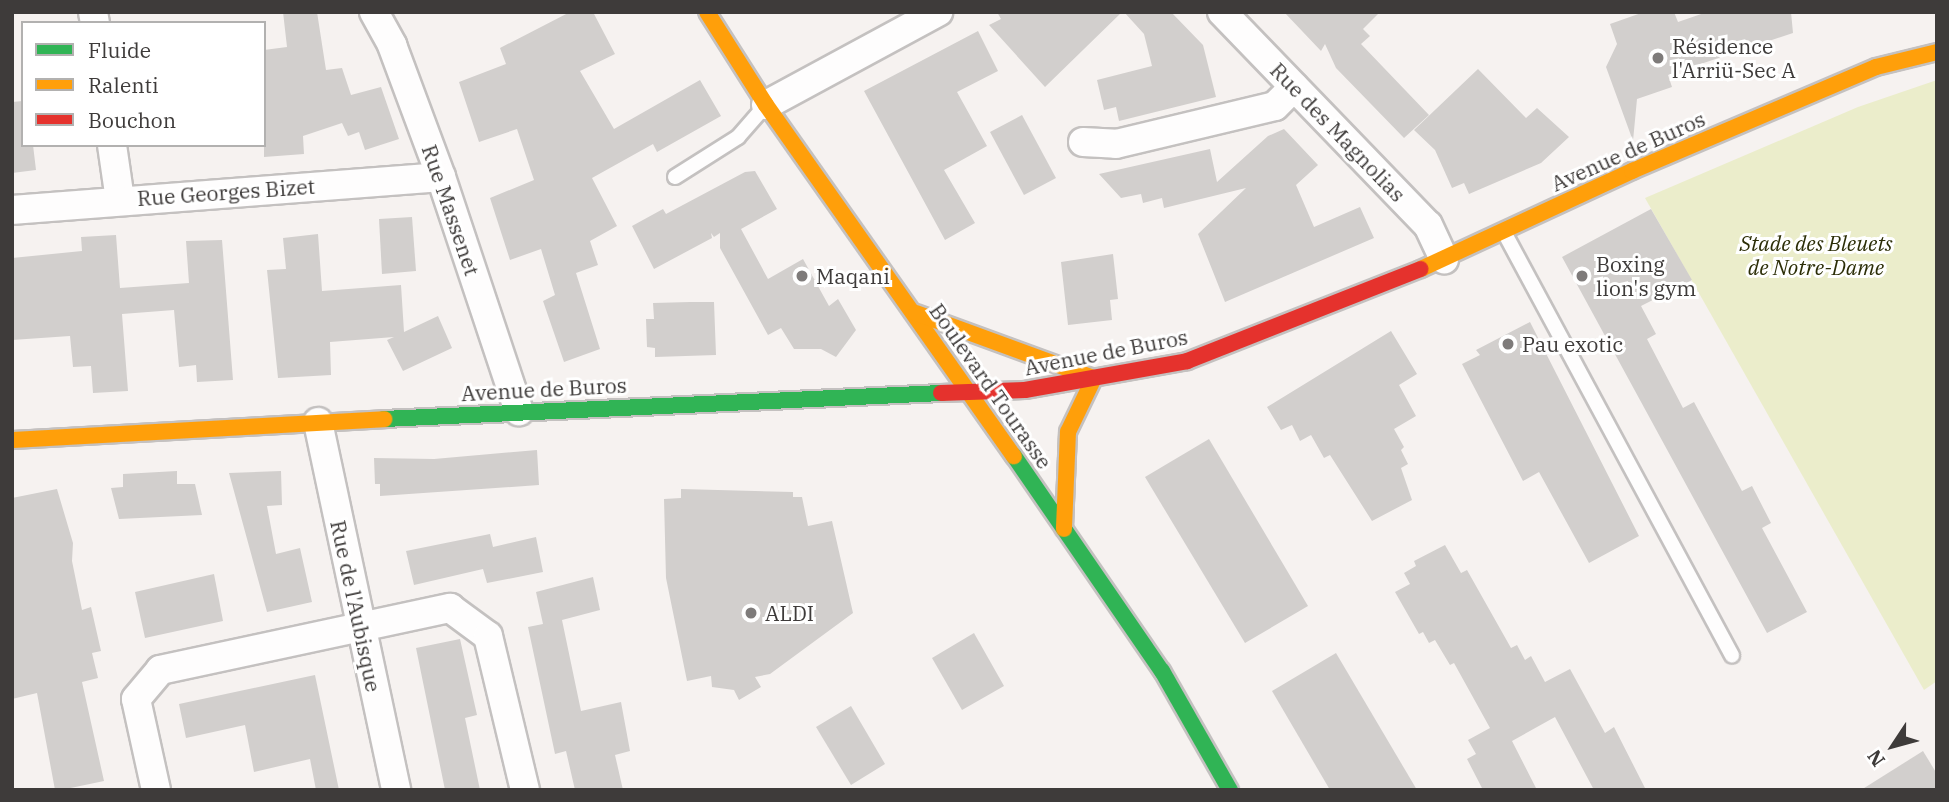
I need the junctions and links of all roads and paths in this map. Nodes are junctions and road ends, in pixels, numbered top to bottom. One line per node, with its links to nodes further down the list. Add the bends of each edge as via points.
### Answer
1 (373, 12): 10 (street, Rue Massenet, via 392,45)
2 (707, 12): 7 (street, Boulevard Tourasse)
3 (938, 12): 7 (street)
4 (1222, 12): 6 (street, Rue des Magnolias)
5 (1937, 52): 14 (street, Avenue de Buros, via 1876,67)
6 (1294, 87): 8 (street, via 1275,106 1116,144); 15 (street, Rue des Magnolias, via 1428,225)
7 (766, 105): 11 (lane, via 738,137); 16 (street, Boulevard Tourasse)
8 (1083, 142)
9 (112, 147): 12 (street)
10 (441, 177): 12 (street, Rue Georges Bizet); 19 (street, Rue Massenet)
11 (675, 177)
12 (120, 200): 13 (street, Rue Georges Bizet)
13 (12, 210)
14 (1504, 230): 15 (street, Avenue de Buros); 24 (lane)
15 (1444, 260): 17 (street, Avenue de Buros, via 1187,361)
16 (915, 313): 17 (street); 18 (street, Boulevard Tourasse)
17 (1094, 378): 18 (street, Avenue de Buros, via 1025,390); 22 (street, via 1068,432)
18 (970, 393): 19 (street, Avenue de Buros); 22 (street, Boulevard Tourasse)
19 (519, 411): 20 (street, Avenue de Buros)
20 (318, 422): 21 (street, Avenue de Buros); 23 (street, Rue de l'Aubisque)
21 (12, 440)
22 (1064, 529): 28 (street, Boulevard Tourasse, via 1162,671)
23 (359, 628): 25 (street, via 160,670 136,699); 26 (street, Rue de l'Aubisque); 27 (street, via 450,608 488,636)
24 (1732, 655)
25 (156, 790)
26 (396, 790)
27 (525, 790)
28 (1230, 790)

